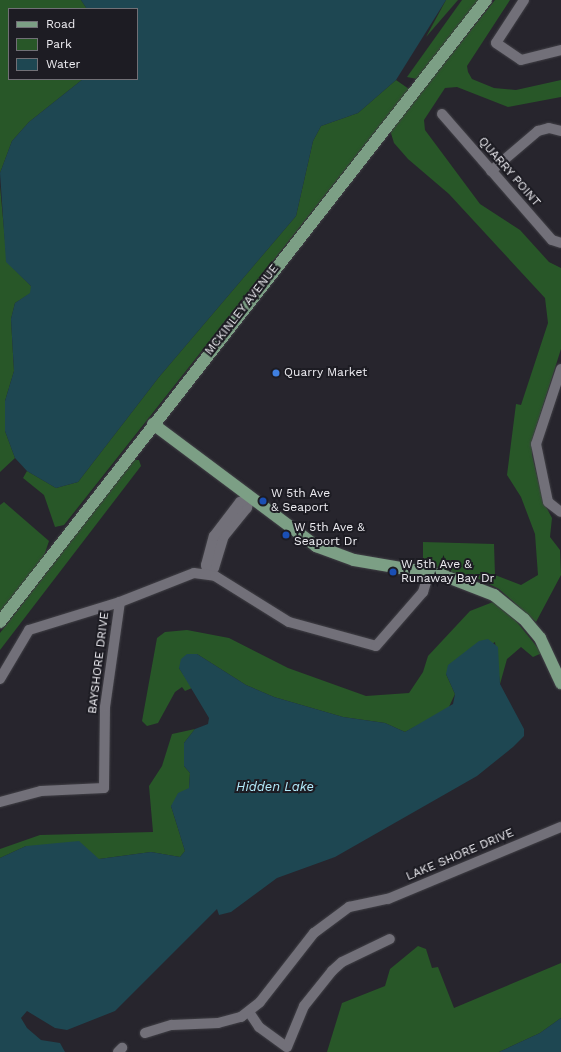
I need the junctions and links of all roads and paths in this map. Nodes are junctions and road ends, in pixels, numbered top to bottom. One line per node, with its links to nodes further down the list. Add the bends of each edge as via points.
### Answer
1 (486, 0): 9 (main road, MCKINLEY AVENUE)
2 (524, 0): 3 (street, via 496,43 521,60)
3 (561, 50)
4 (442, 114): 6 (street, QUARRY POINT)
5 (561, 131): 6 (street, via 549,128 538,130)
6 (491, 171): 7 (street, QUARRY POINT, via 552,240)
7 (561, 243)
8 (561, 369): 11 (street, via 536,444 548,502)
9 (153, 424): 10 (main road); 15 (main road, MCKINLEY AVENUE)
10 (249, 498): 12 (street, via 247,508 224,536 214,568); 13 (main road, via 288,528 327,552)
11 (561, 512)
12 (208, 572): 13 (street, via 289,622 368,647 383,643 423,592); 14 (street, via 194,573)
13 (429, 572): 16 (main road, via 472,584 505,602 540,638)
14 (120, 602): 17 (street, via 29,630); 19 (street, BAYSHORE DRIVE, via 105,707 104,788 41,791)
15 (0, 622)
16 (557, 663): 18 (main road)
17 (0, 679)
18 (561, 683)
19 (0, 802)
20 (561, 827): 22 (street, LAKE SHORE DRIVE, via 388,899 368,901 355,912 339,916 303,944)
21 (390, 939): 22 (street, via 342,962 332,970 304,1006 287,1047 260,1027)
22 (249, 1012): 23 (street, via 218,1023 172,1025)
23 (145, 1033)

